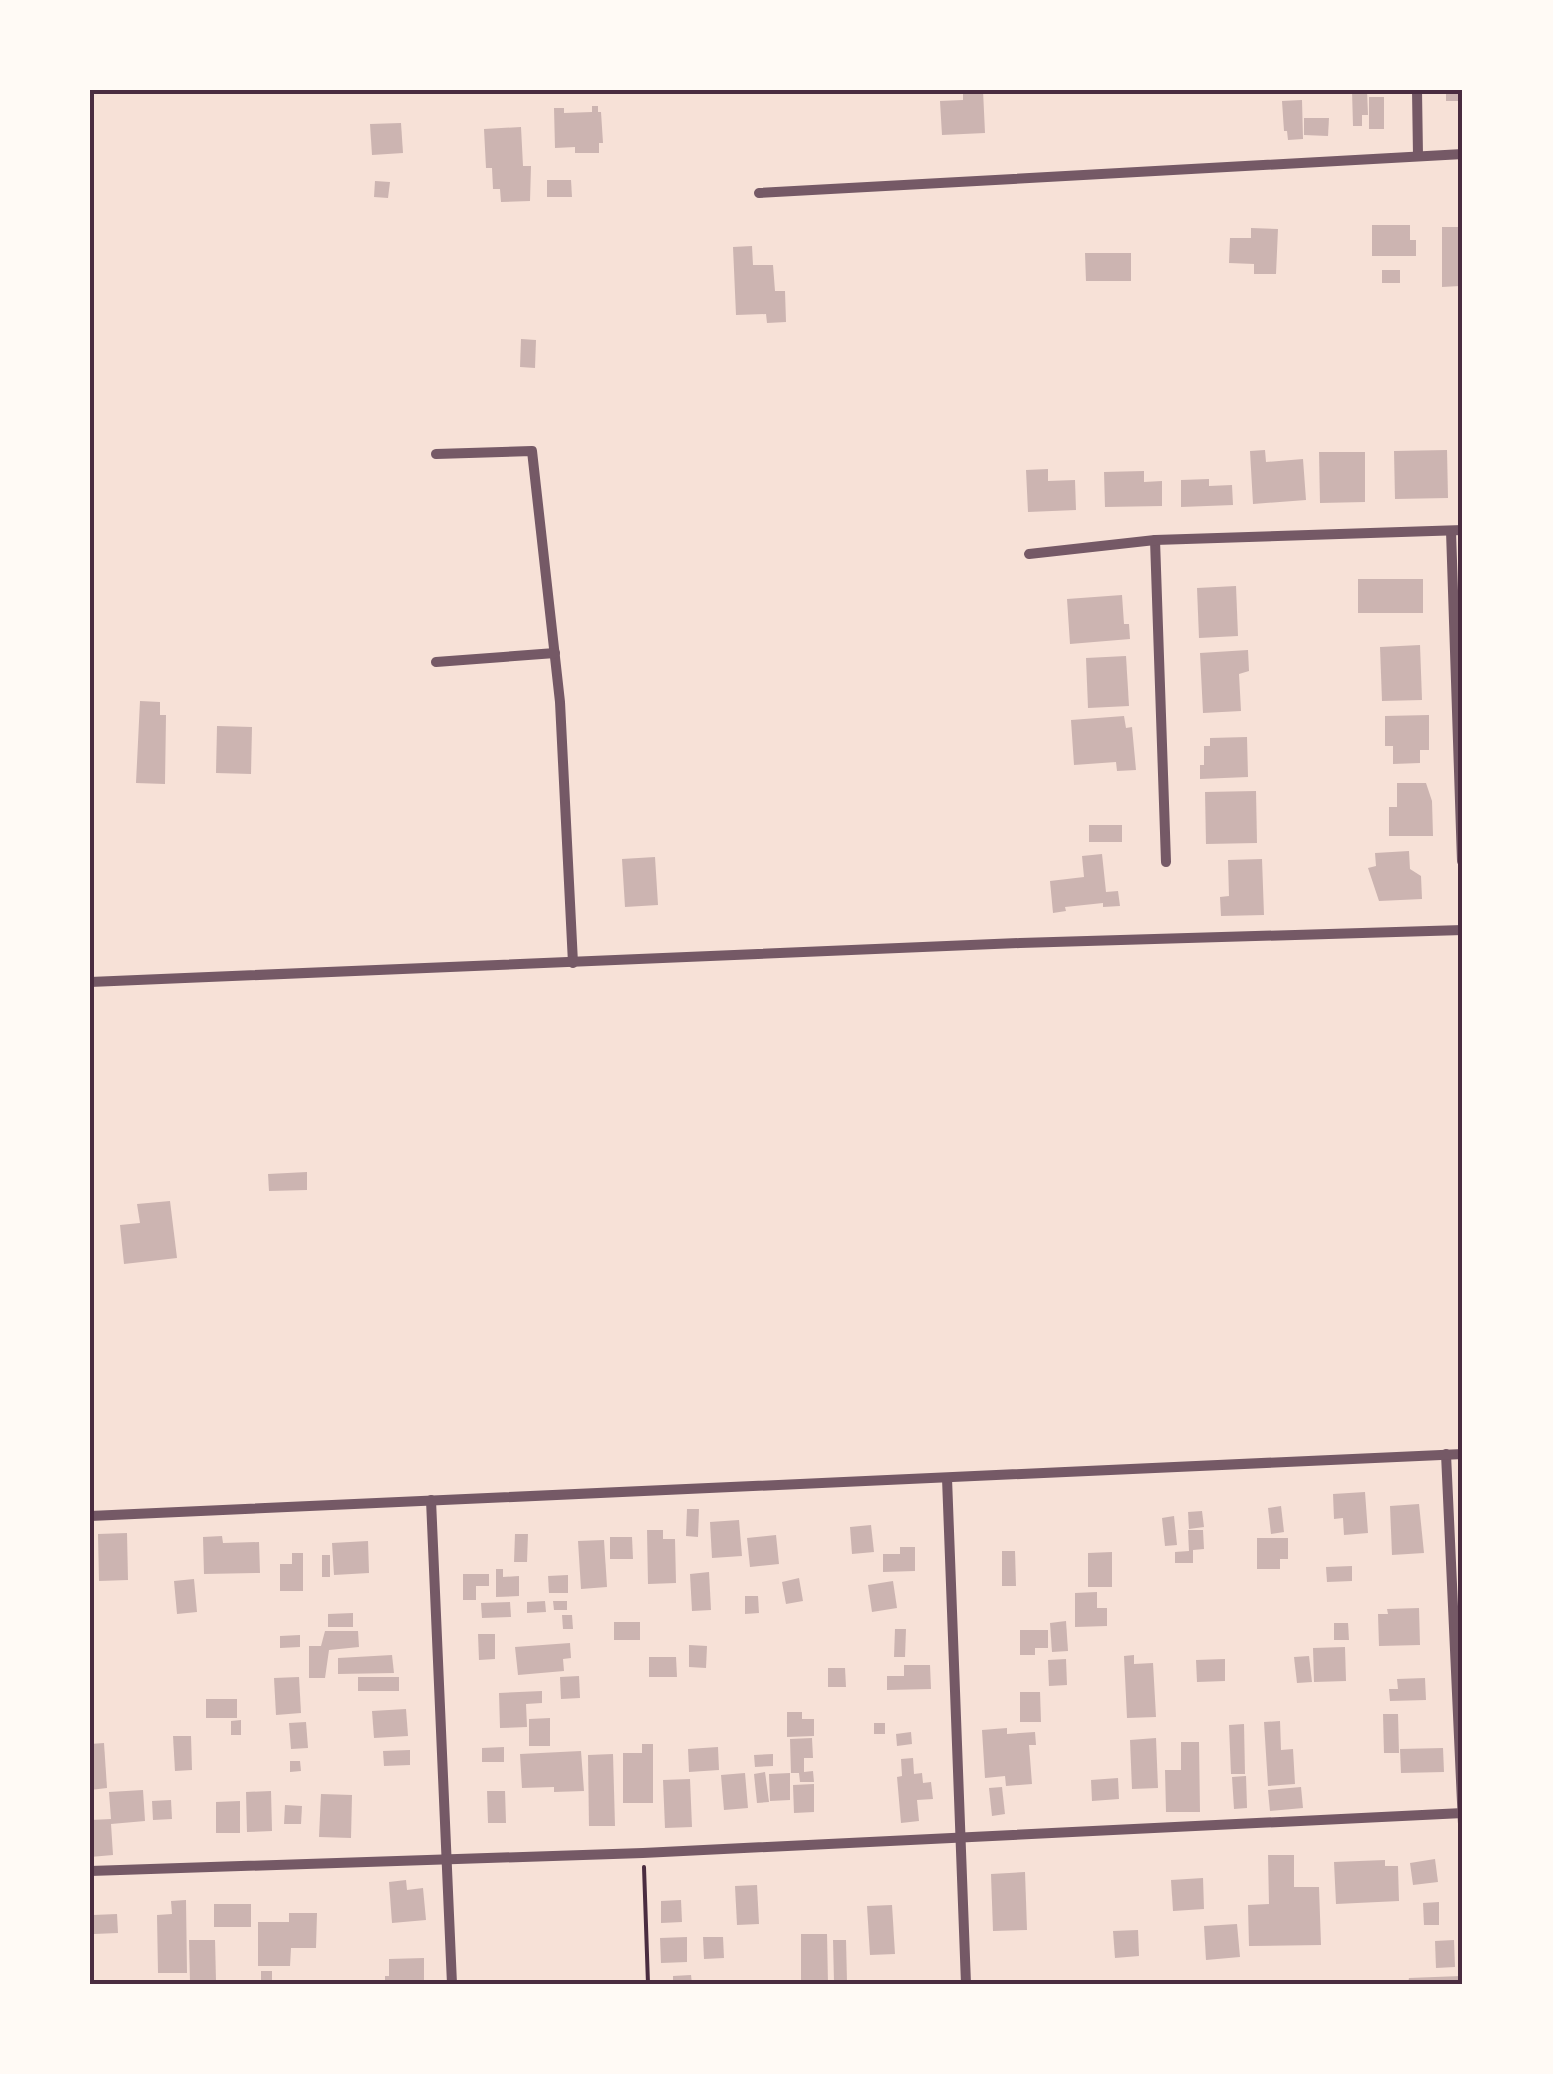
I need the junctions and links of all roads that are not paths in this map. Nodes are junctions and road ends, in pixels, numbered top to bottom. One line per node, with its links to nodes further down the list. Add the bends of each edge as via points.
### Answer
1 (1417, 90): 3 (street)
2 (1463, 154): 3 (street)
3 (1418, 156): 4 (street)
4 (759, 193)
5 (436, 454): 9 (street, via 532,451)
6 (1457, 530): 7 (street); 11 (street)
7 (1155, 540): 8 (street); 12 (street)
8 (1030, 554)
9 (555, 652): 10 (street); 14 (street)
10 (436, 662)
11 (1462, 861)
12 (1166, 862)
13 (1463, 930): 14 (street)
14 (573, 963): 15 (street)
15 (90, 982)
16 (1446, 1454): 17 (street); 18 (street); 21 (street)
17 (1463, 1454)
18 (947, 1478): 19 (street); 23 (street)
19 (432, 1500): 20 (street); 24 (street)
20 (90, 1516)
21 (1463, 1813): 22 (street); 23 (street)
22 (1463, 1824)
23 (961, 1836): 24 (street); 27 (street)
24 (449, 1857): 25 (street); 26 (street)
25 (90, 1871)
26 (452, 1984)
27 (966, 1984)

